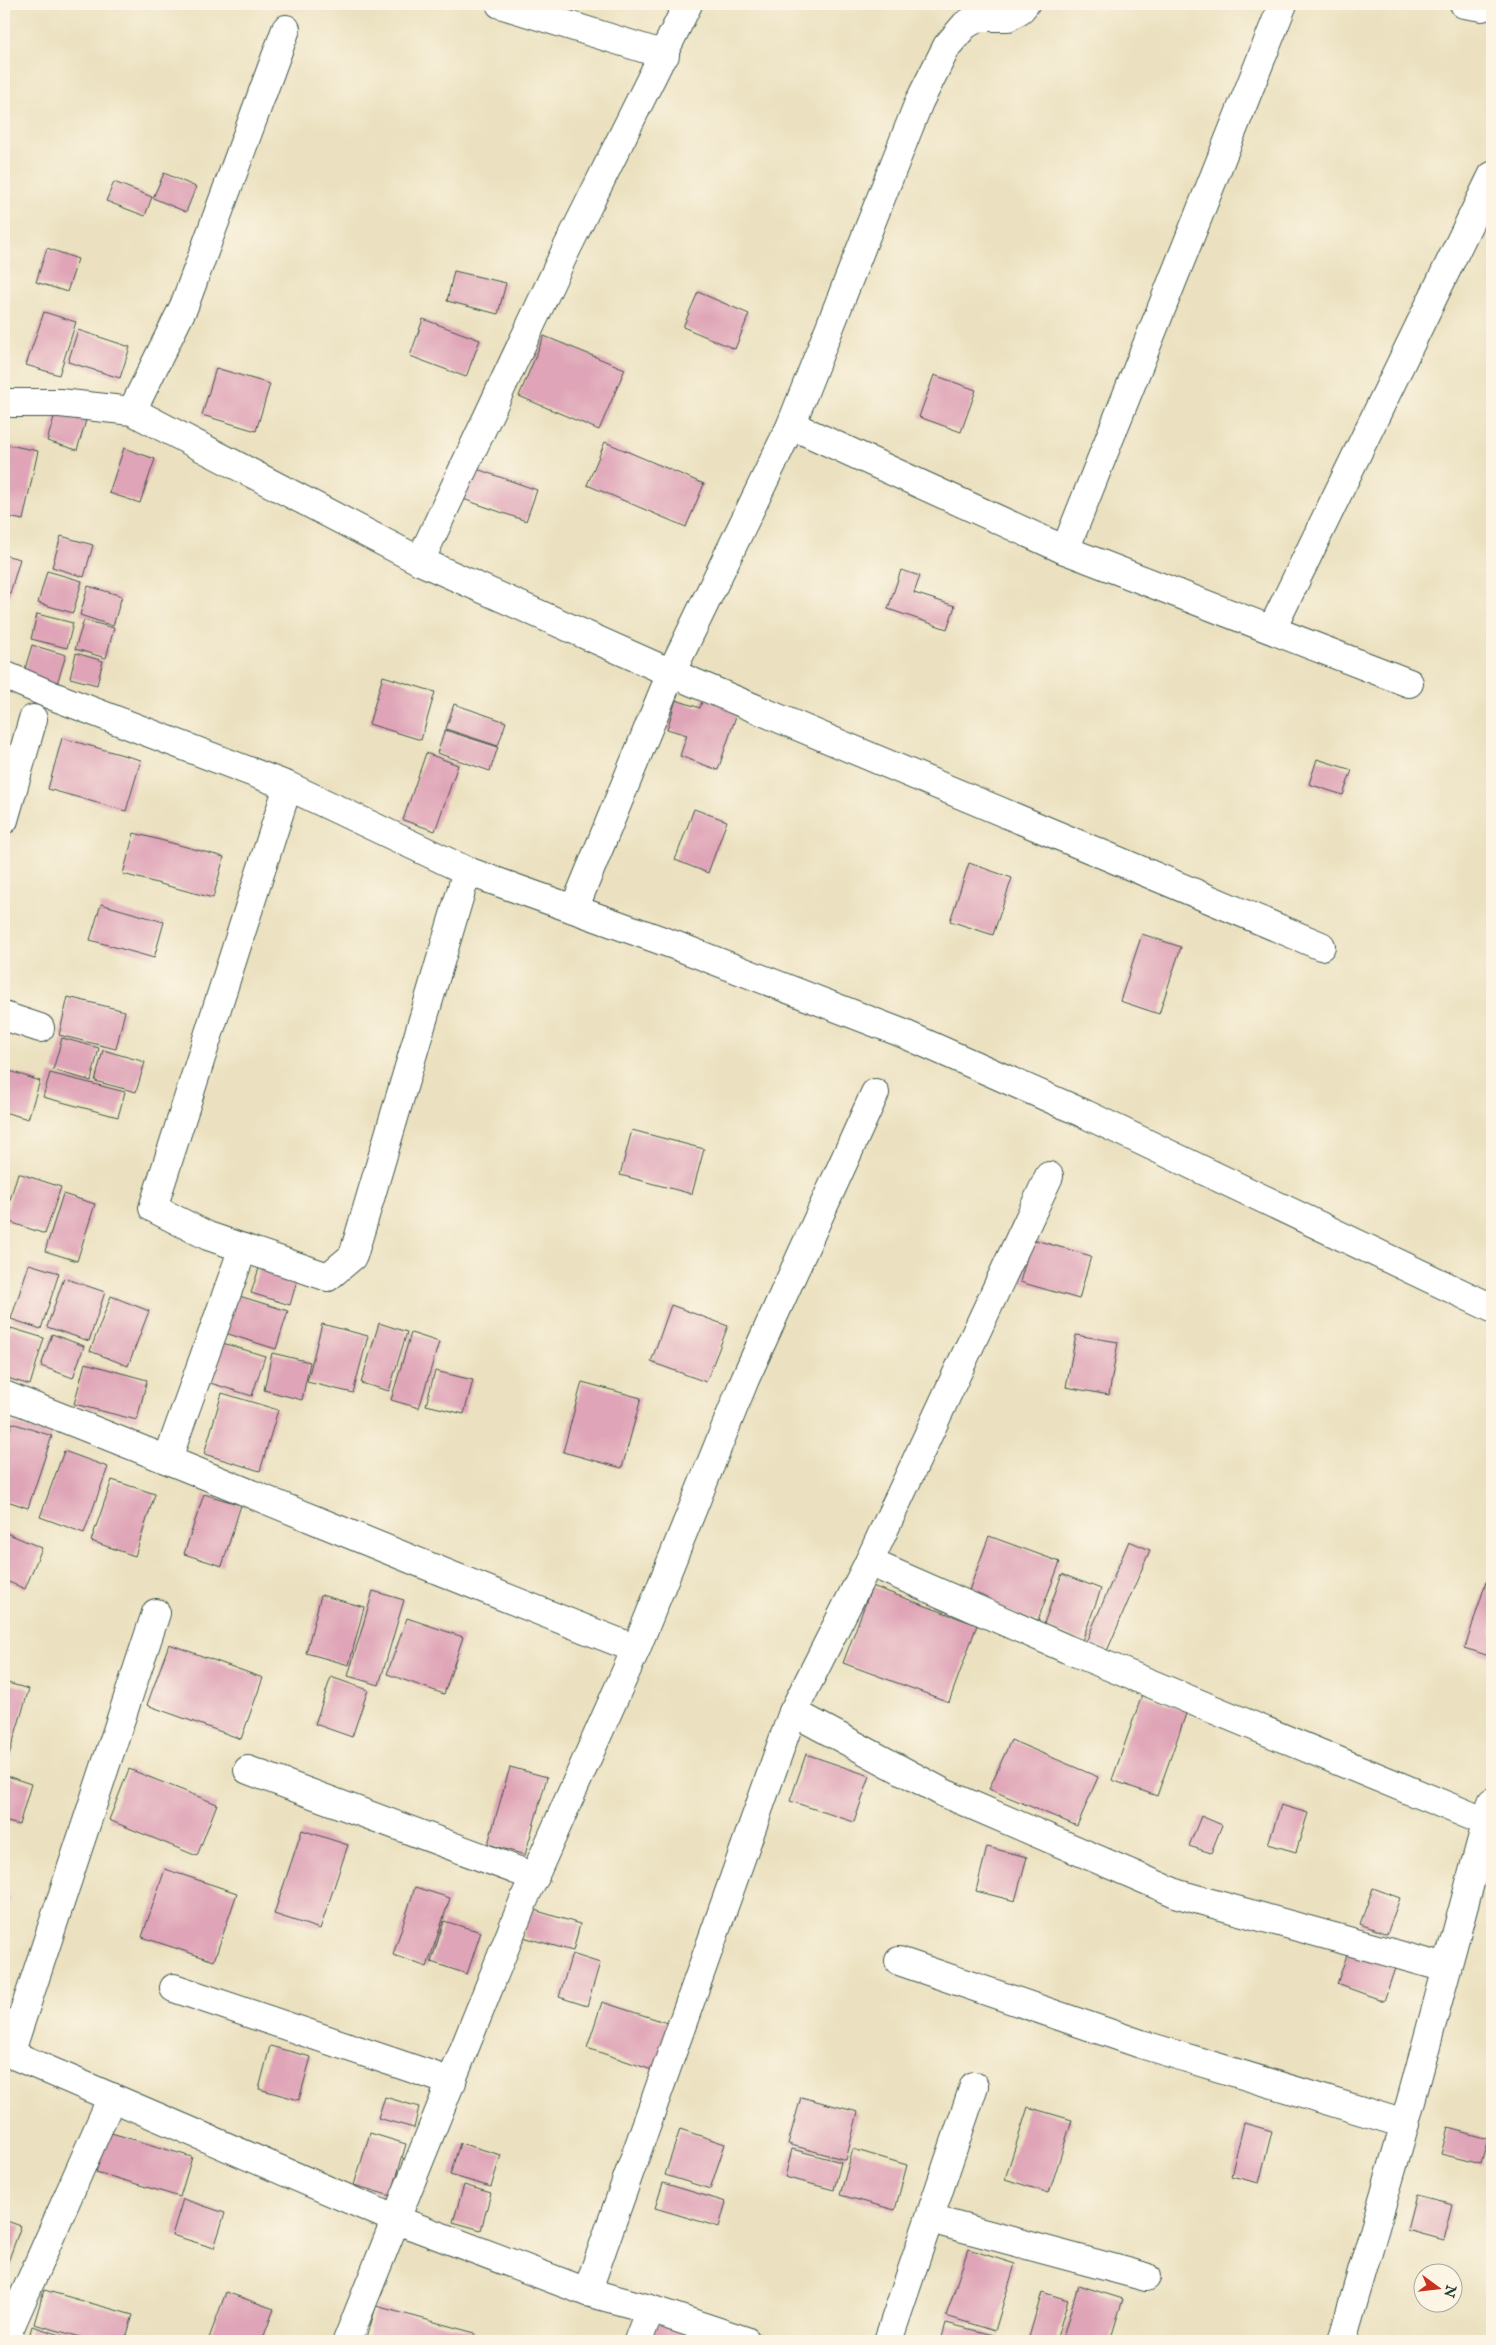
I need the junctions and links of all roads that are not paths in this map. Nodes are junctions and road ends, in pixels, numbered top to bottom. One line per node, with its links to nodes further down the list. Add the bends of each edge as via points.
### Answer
1 (500, 4): 6 (street)
2 (688, 4): 6 (street)
3 (1025, 4): 10 (street, via 1008,17 979,17 965,25 948,46 919,102)
4 (1282, 4): 11 (street)
5 (286, 29): 9 (street, via 184,306)
6 (665, 55): 12 (street, via 565,252)
7 (1492, 176): 13 (street)
8 (4, 403): 9 (street, via 60,403)
9 (132, 411): 12 (street)
10 (791, 425): 11 (street); 14 (street)
11 (1065, 550): 13 (street)
12 (420, 561): 14 (street)
13 (1272, 629): 16 (street)
14 (671, 673): 21 (street); 22 (street)
15 (4, 675): 18 (street)
16 (1409, 683)
17 (33, 720): 19 (street)
18 (288, 786): 20 (street); 27 (street, via 153,1208 208,1236)
19 (4, 820)
20 (467, 871): 21 (street); 27 (street, via 352,1256 328,1277)
21 (574, 909): 28 (street, via 902,1032 1085,1114)
22 (1321, 946)
23 (4, 1016): 24 (street)
24 (40, 1028)
25 (875, 1093): 33 (street, via 745,1379)
26 (1049, 1176): 31 (street)
27 (243, 1248): 30 (street)
28 (1492, 1308)
29 (4, 1395): 30 (street)
30 (168, 1458): 33 (street, via 486,1591)
31 (869, 1562): 34 (street); 36 (street, via 1067,1649)
32 (156, 1613): 41 (street)
33 (636, 1649): 37 (street)
34 (793, 1712): 39 (street, via 944,1793 1178,1894); 49 (street)
35 (248, 1770): 37 (street)
36 (1489, 1812): 39 (street)
37 (535, 1876): 42 (street)
38 (900, 1962): 45 (street, via 1141,2044)
39 (1446, 1968): 45 (street)
40 (174, 1988): 42 (street)
41 (7, 2052): 44 (street)
42 (452, 2082): 47 (street)
43 (974, 2086): 46 (street)
44 (112, 2097): 47 (street); 51 (street)
45 (1405, 2124): 56 (street)
46 (930, 2219): 48 (street); 55 (street)
47 (397, 2220): 49 (street); 52 (street)
48 (1146, 2276)
49 (586, 2292): 50 (street)
50 (650, 2309): 53 (street); 54 (street)
51 (4, 2341)
52 (347, 2341)
53 (638, 2341)
54 (746, 2341)
55 (888, 2341)
56 (1342, 2341)

